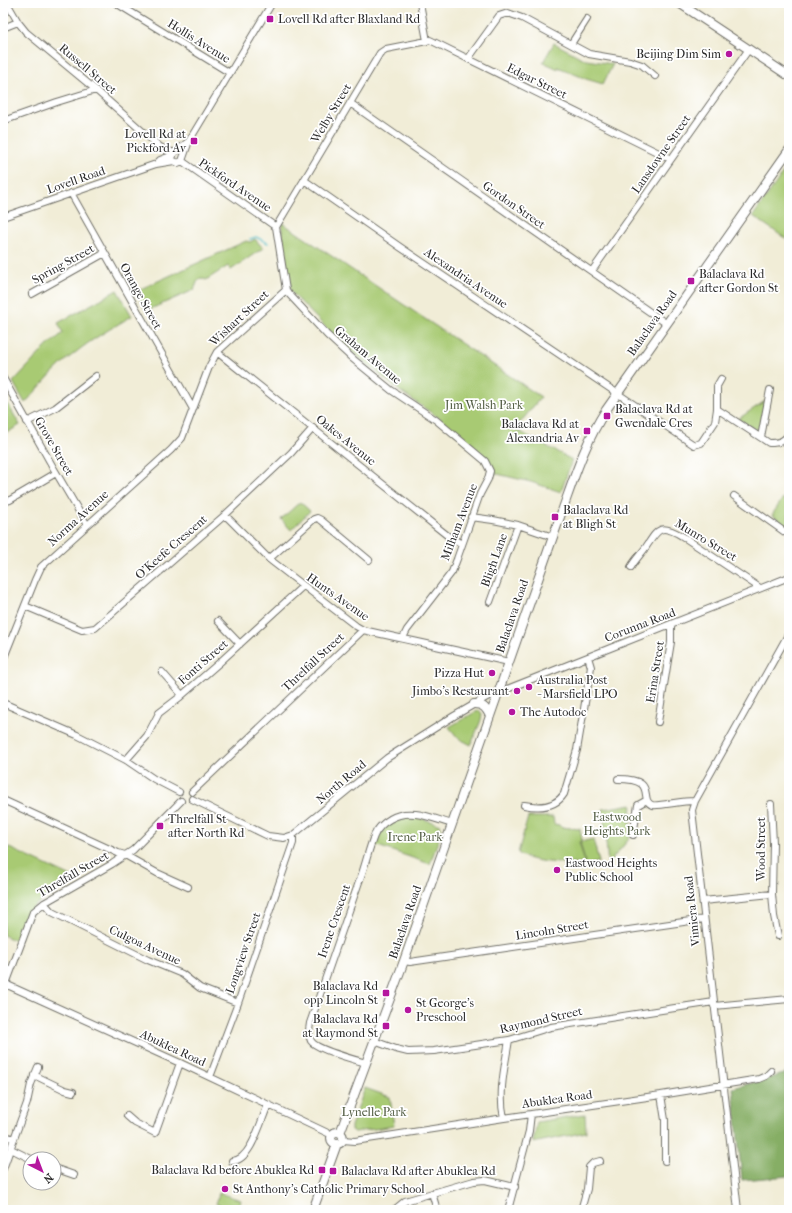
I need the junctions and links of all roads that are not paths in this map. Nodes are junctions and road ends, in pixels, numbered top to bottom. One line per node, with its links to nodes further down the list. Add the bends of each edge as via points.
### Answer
1 (7, 3): 8 (street, Russell Street)
2 (116, 3): 14 (street, Hollis Avenue)
3 (272, 3): 14 (street)
4 (420, 3): 10 (street)
5 (678, 3): 6 (main road)
6 (689, 6): 12 (main road)
7 (587, 19): 11 (street)
8 (18, 22): 9 (street); 17 (street, Russell Street, via 26,32)
9 (3, 28)
10 (427, 41): 13 (street, Edgar Street, via 430,40); 18 (street, Welby Street, via 383,50)
11 (571, 44): 13 (street, via 515,14 503,13); 15 (street, via 589,54 642,65)
12 (749, 50): 16 (main road); 25 (street, Lansdowne Street)
13 (468, 59): 25 (street, Edgar Street)
14 (230, 73): 20 (street)
15 (655, 76)
16 (789, 76)
17 (96, 90): 19 (street); 21 (street, Russell Street)
18 (350, 103): 27 (street, Welby Street); 32 (street, Gordon Street)
19 (3, 121)
20 (189, 141): 23 (street); 24 (street)
21 (160, 147): 23 (street, Russell Street); 26 (street, via 163,155)
22 (789, 150): 35 (main road, Balaclava Road)
23 (175, 155): 24 (street, Pickford Avenue, via 181,152); 24 (street, via 178,163); 26 (street, Lovell Road)
24 (183, 159): 30 (street, Pickford Avenue)
25 (671, 159): 32 (street, Lansdowne Street)
26 (158, 162): 28 (street, Lovell Road)
27 (304, 180): 30 (street, Welby Street); 41 (street, Alexandria Avenue)
28 (71, 193): 29 (street, Lovell Road); 31 (street, Orange Street)
29 (3, 217)
30 (276, 227): 33 (street)
31 (105, 253): 34 (street, Spring Street); 42 (street, Orange Street)
32 (592, 271): 35 (street, Gordon Street)
33 (286, 290): 36 (street, Wishart Street); 48 (street, Graham Avenue, via 336,344 391,390 436,420 485,461)
34 (32, 294)
35 (667, 324): 41 (main road, Balaclava Road)
36 (217, 352): 42 (street, Wishart Street, via 208,367); 45 (street, Oakes Avenue)
37 (96, 376): 44 (street, via 55,408)
38 (3, 378): 44 (street, Grove Street)
39 (721, 379): 43 (street, Alexandria Avenue, via 717,386)
40 (770, 390): 47 (street)
41 (617, 394): 43 (street, Alexandria Avenue, via 694,445 701,443 715,422); 57 (main road, Balaclava Road, via 596,425 584,450)
42 (193, 409): 54 (street, Norma Avenue, via 182,438)
43 (717, 409): 47 (street)
44 (27, 422): 49 (street, Grove Street)
45 (312, 428): 52 (street, O'Keefe Crescent, via 291,453); 58 (street, Oakes Avenue, via 448,536)
46 (789, 434): 47 (street, via 778,443 769,443)
47 (761, 437)
48 (490, 471): 53 (street, Milham Avenue)
49 (56, 473): 51 (street, via 10,500); 54 (street, Grove Street)
50 (734, 496): 56 (street)
51 (3, 499)
52 (225, 515): 59 (street, Hunts Avenue); 66 (street, O'Keefe Crescent, via 95,628 82,630)
53 (471, 517): 55 (street); 58 (street, Milham Avenue)
54 (87, 525): 66 (street, Norma Avenue, via 41,567)
55 (518, 525): 57 (street); 65 (street, Bligh Lane)
56 (789, 535)
57 (553, 537): 75 (main road, Balaclava Road)
58 (462, 544): 71 (street, Milham Avenue, via 452,572)
59 (269, 559): 60 (street, via 317,518); 63 (street, Hunts Avenue)
60 (369, 560)
61 (630, 568): 64 (street, Munro Street, via 653,535 665,528 682,536)
62 (789, 577): 64 (street, Corunna Road)
63 (303, 586): 69 (street, Hunts Avenue); 72 (street, Fonti Street)
64 (760, 588): 68 (street, Corunna Road)
65 (490, 602)
66 (25, 606): 74 (street, Norma Avenue)
67 (218, 621): 72 (street)
68 (671, 625): 73 (street, Corunna Road); 82 (street, Erina Street, via 671,642)
69 (363, 630): 71 (street, Hunts Avenue); 86 (street, Threlfall Street)
70 (789, 633): 90 (street, Vimiera Road)
71 (403, 638): 75 (street, Hunts Avenue)
72 (240, 644): 78 (street, Fonti Street)
73 (588, 657): 77 (street, Corunna Road); 92 (street, via 591,667 577,750 564,794 560,800 543,807)
74 (3, 660)
75 (509, 662): 77 (main road, Balaclava Road)
76 (162, 672): 78 (street)
77 (498, 692): 80 (street, North Road); 81 (main road, Balaclava Road)
78 (182, 695): 83 (street, Fonti Street, via 159,713 147,736)
79 (3, 703): 83 (street, via 77,735)
80 (474, 704): 81 (main road, via 484,706); 95 (street, North Road, via 387,758)
81 (490, 716): 93 (main road, Balaclava Road)
82 (658, 722)
83 (126, 760): 85 (street)
84 (618, 779): 88 (street, via 639,781 645,790)
85 (179, 792): 86 (street, via 187,790); 89 (street, via 178,798)
86 (192, 796): 89 (street, via 190,801); 95 (street, via 268,836)
87 (3, 800): 96 (street)
88 (647, 800): 90 (street, via 655,806 686,800); 94 (street, via 638,805)
89 (181, 801): 96 (street, Threlfall Street)
90 (695, 801): 99 (street, Vimiera Road, via 692,810)
91 (772, 804): 98 (street, Wood Street)
92 (524, 805)
93 (452, 824): 103 (main road, Balaclava Road); 111 (street, Irene Crescent, via 411,813 398,815 378,828 374,837 310,1023 309,1034 312,1042 321,1048)
94 (633, 835)
95 (292, 836): 106 (street, Longview Street, via 292,843)
96 (125, 855): 97 (street, via 157,873); 100 (street, Threlfall Street)
97 (188, 886)
98 (772, 894): 99 (street, Wood Street); 102 (street, Wood Street)
99 (703, 901): 101 (street, Vimiera Road)
100 (44, 903): 104 (street, Threlfall Street, via 30,916); 106 (street, Culgoa Avenue, via 52,912 182,974 200,988)
101 (704, 919): 103 (street, Lincoln Street); 107 (street, Vimiera Road)
102 (778, 936)
103 (404, 961): 109 (main road, Balaclava Road)
104 (4, 984): 110 (street, Abuklea Road)
105 (789, 999): 107 (street, Raymond Street)
106 (238, 1003): 115 (street, Longview Street)
107 (714, 1004): 108 (street, Raymond Street, via 551,1027); 116 (street, Vimiera Road)
108 (509, 1040): 109 (street, Raymond Street, via 416,1052 403,1051); 122 (street, via 500,1093)
109 (374, 1041): 111 (main road, Balaclava Road)
110 (180, 1063): 115 (street, Abuklea Road); 121 (street, via 155,1133)
111 (366, 1063): 124 (main road, Balaclava Road)
112 (38, 1067): 114 (street)
113 (770, 1071): 116 (street, Abuklea Road, via 759,1079)
114 (34, 1076): 117 (street); 125 (street)
115 (210, 1077): 119 (street, Abuklea Road)
116 (723, 1084): 118 (street, Abuklea Road); 141 (street, Vimiera Road)
117 (73, 1092)
118 (661, 1095): 120 (street, Abuklea Road); 130 (street, via 665,1120)
119 (268, 1105): 124 (street, Abuklea Road); 128 (street, via 248,1152 240,1160)
120 (530, 1114): 122 (street, Abuklea Road); 134 (street, via 529,1131)
121 (127, 1116)
122 (504, 1118): 124 (street, Abuklea Road, via 356,1141)
123 (3, 1135): 125 (street)
124 (338, 1138): 136 (main road, Balaclava Road)
125 (14, 1139): 126 (street)
126 (11, 1149): 127 (street); 131 (street)
127 (22, 1154)
128 (232, 1161)
129 (600, 1161): 140 (street, via 593,1163 589,1168)
130 (665, 1161)
131 (3, 1169)
132 (62, 1170): 133 (street)
133 (74, 1174)
134 (515, 1187): 135 (street, via 484,1180); 139 (street)
135 (432, 1193): 137 (street, via 405,1201); 138 (street)
136 (313, 1210)
137 (394, 1210)
138 (437, 1210)
139 (508, 1210)
140 (581, 1210)
141 (738, 1210)

